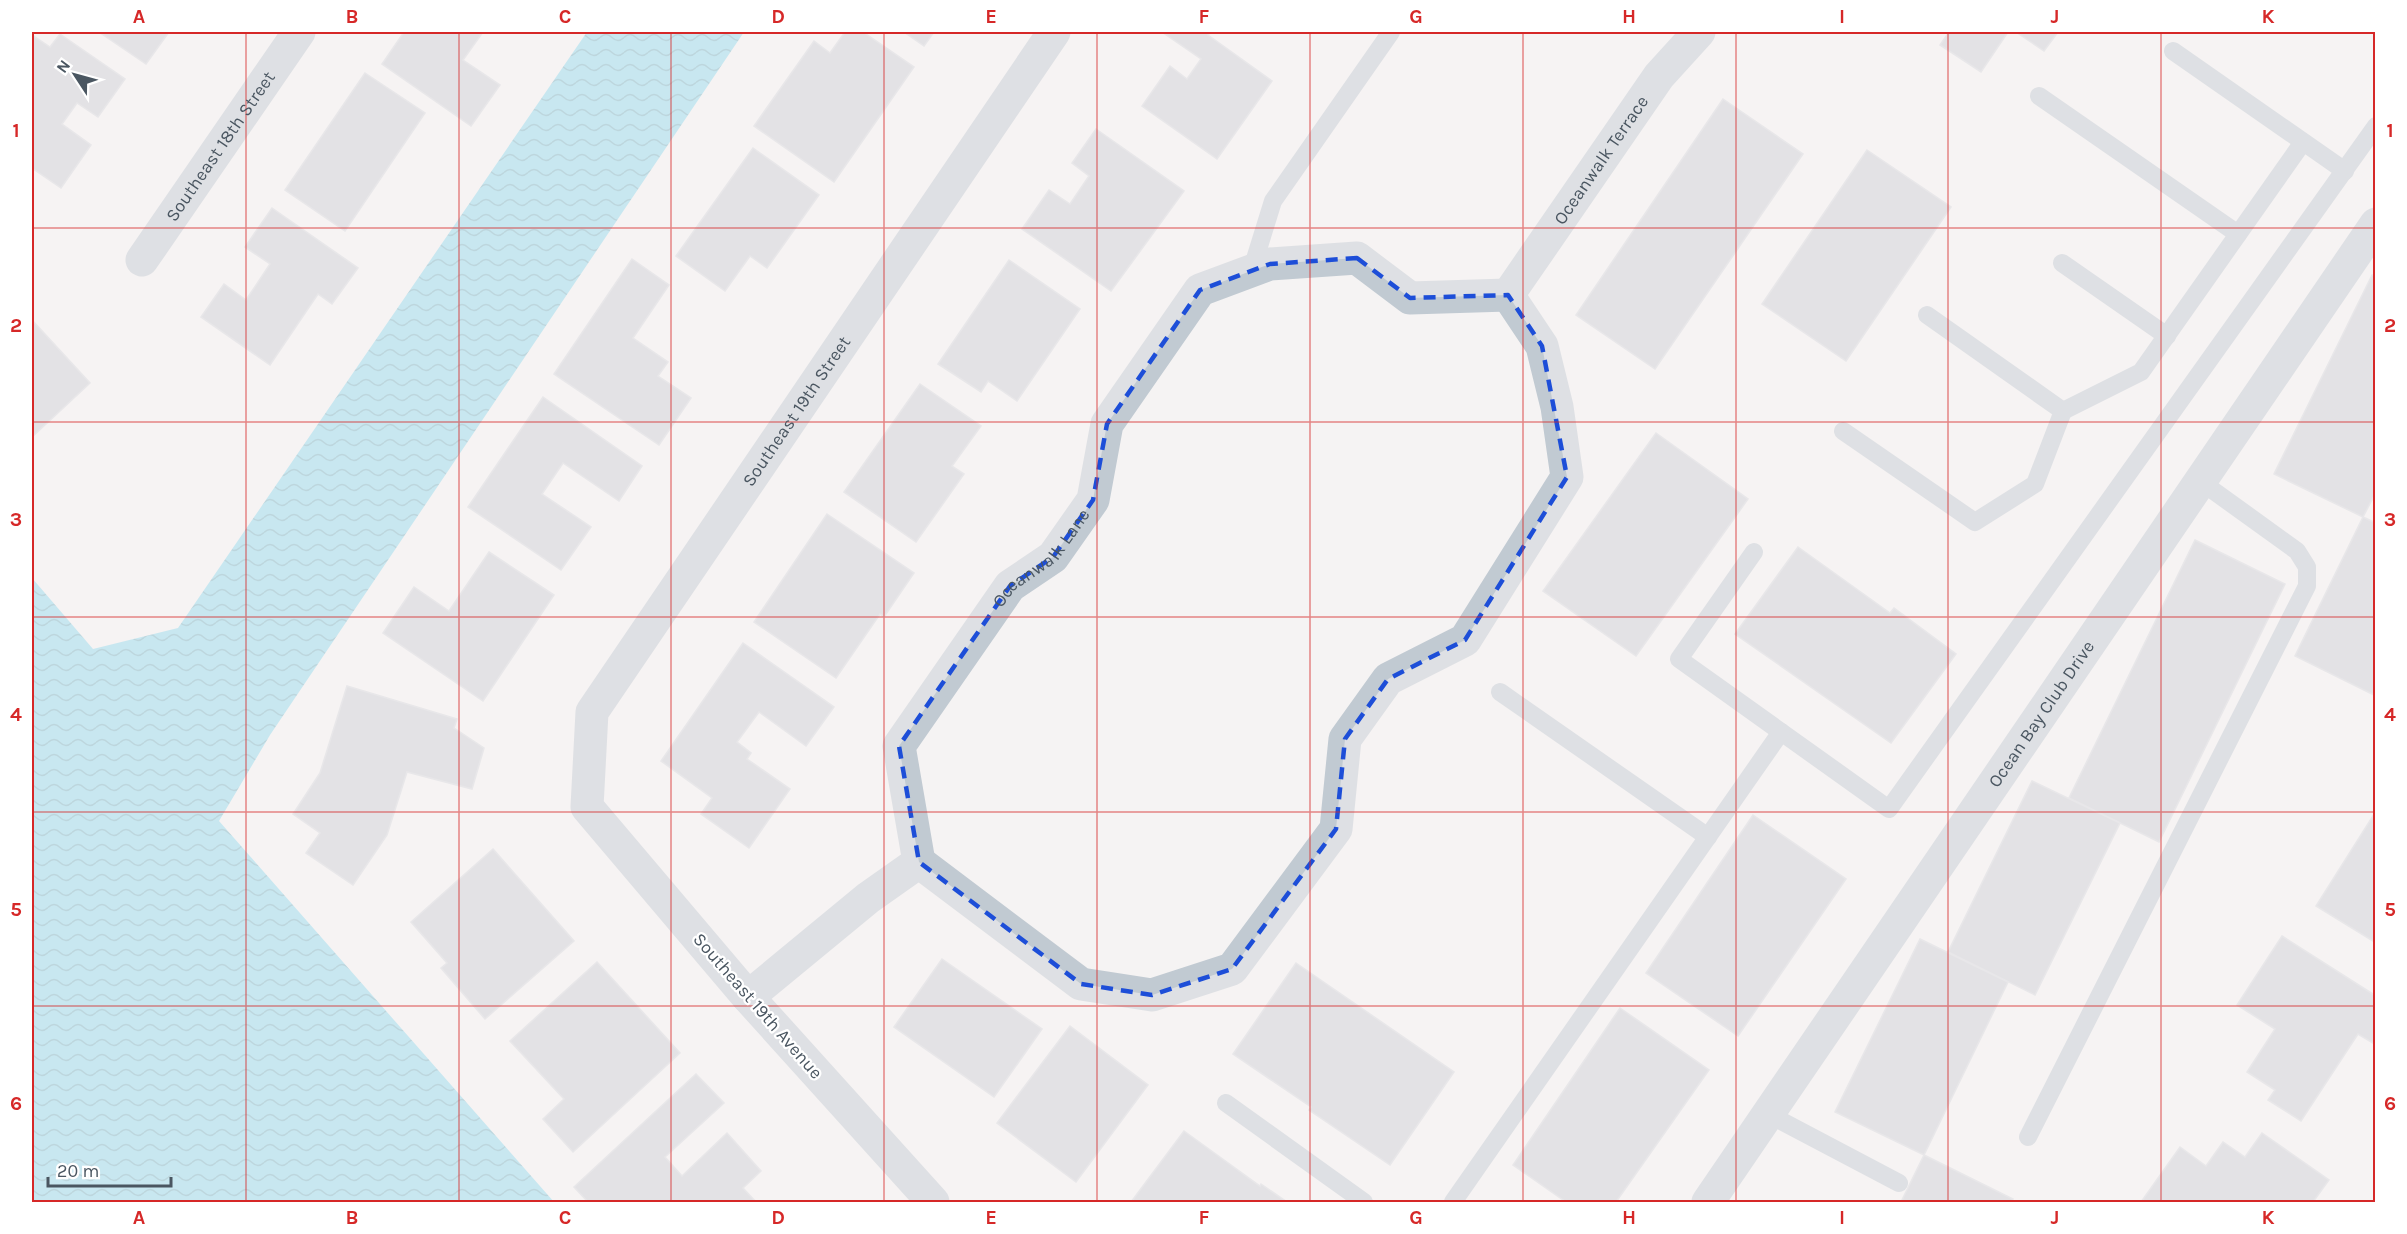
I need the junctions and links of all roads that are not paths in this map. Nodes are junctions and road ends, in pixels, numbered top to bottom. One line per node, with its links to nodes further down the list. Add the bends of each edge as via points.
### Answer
1 (298, 32): 12 (street, Southeast 18th Street)
2 (1054, 32): 24 (street, Southeast 19th Street, via 592,712)
3 (1391, 32): 14 (lane, via 1273,201)
4 (1699, 32): 15 (street, Oceanwalk Terrace, via 1659,76)
5 (2173, 51): 8 (lane)
6 (2039, 96): 11 (lane)
7 (2376, 126): 9 (lane)
8 (2303, 142): 9 (lane); 11 (lane)
9 (2345, 171): 23 (lane, via 1889,809)
10 (2376, 224): 20 (street, Ocean Bay Club Drive)
11 (2238, 234): 17 (lane)
12 (142, 260)
13 (2062, 263): 17 (lane)
14 (1251, 272): 15 (street, Oceanwalk Lane, via 1270,264 1358,258 1410,298); 26 (street, Oceanwalk Lane, via 1200,290 1107,424 1094,500 1053,557 1010,586 898,746)
15 (1508, 295): 26 (street, via 1542,346 1557,407 1567,477 1465,640 1388,679 1345,739 1336,829 1232,969 1152,994 1081,984)
16 (1927, 315): 18 (lane)
17 (2167, 336): 18 (lane, via 2141,372)
18 (2063, 411): 19 (lane, via 2035,484 1975,522)
19 (1843, 431)
20 (2200, 481): 29 (street, Ocean Bay Club Drive); 30 (lane, via 2296,550 2307,567 2307,586)
21 (1754, 552): 23 (lane, via 1679,659)
22 (1500, 692): 25 (lane)
23 (1780, 732): 25 (lane)
24 (587, 807): 27 (street, Southeast 19th Avenue)
25 (1708, 837): 34 (lane)
26 (919, 862): 27 (street, via 868,898)
27 (748, 997): 32 (street, Southeast 19th Avenue)
28 (1226, 1103): 33 (lane)
29 (1768, 1114): 31 (lane); 35 (street, Ocean Bay Club Drive)
30 (2028, 1137)
31 (1899, 1183)
32 (933, 1203)
33 (1364, 1203)
34 (1453, 1203)
35 (1708, 1203)

